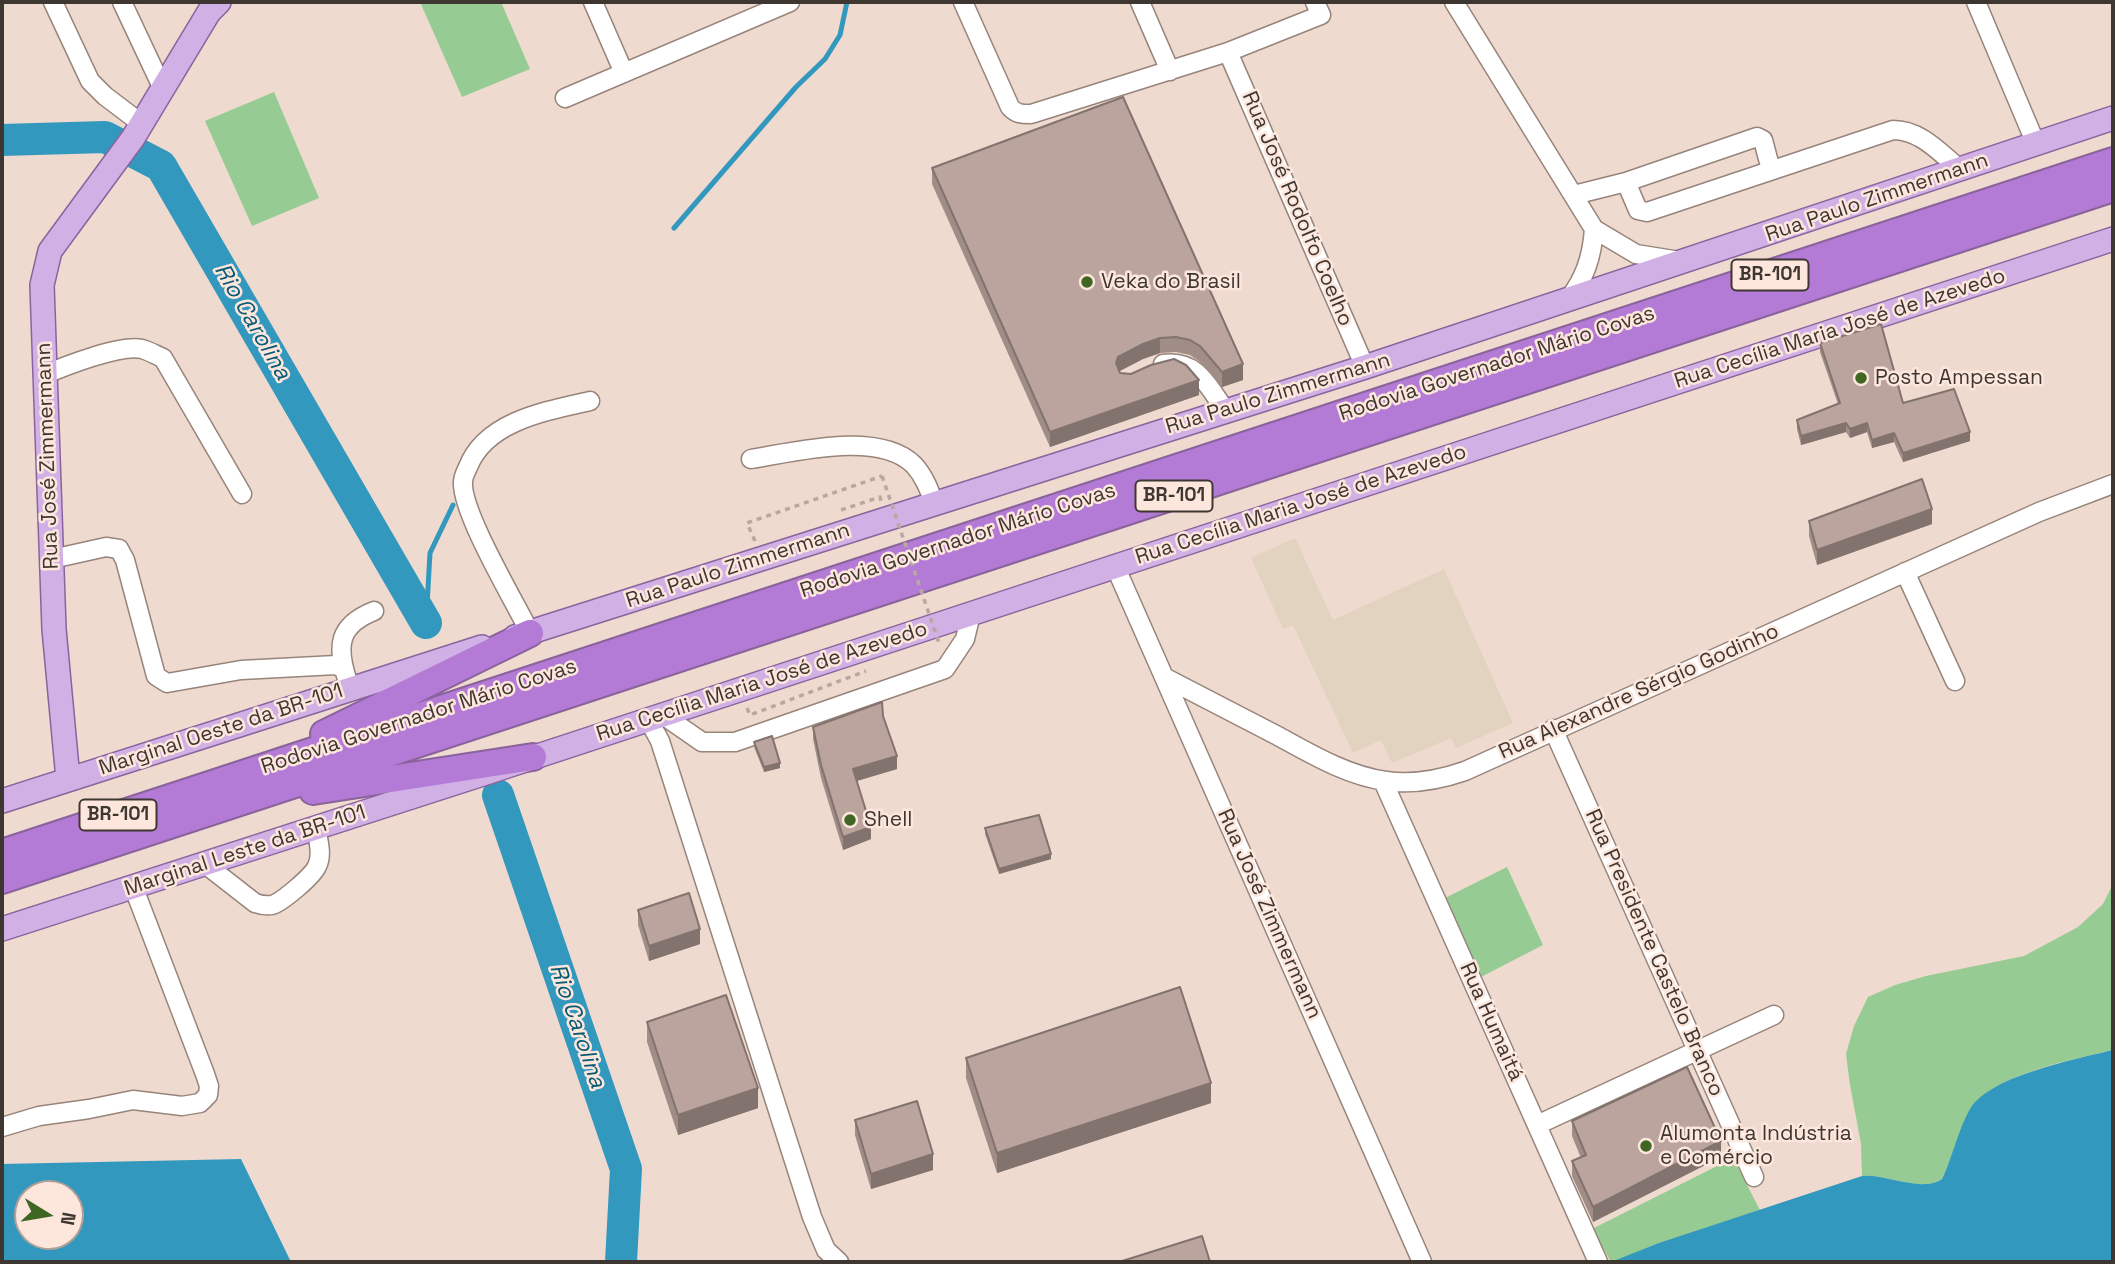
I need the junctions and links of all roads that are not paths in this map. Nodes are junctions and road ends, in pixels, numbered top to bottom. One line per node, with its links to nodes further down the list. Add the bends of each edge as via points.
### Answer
1 (53, 2): 18 (street, via 90,80)
2 (121, 2): 15 (street)
3 (219, 2): 15 (main road, Rua José Zimmermann)
4 (593, 2): 14 (street)
5 (790, 2): 10 (street)
6 (963, 2): 13 (street, via 1015,113 1031,114)
7 (1140, 2): 13 (street)
8 (1454, 2): 25 (street)
9 (1976, 2): 19 (street)
10 (771, 5): 14 (street)
11 (1318, 9): 12 (street)
12 (1228, 51): 13 (street); 30 (street, Rua José Rodolfo Coelho)
13 (1170, 71)
14 (624, 73): 16 (street)
15 (162, 88): 18 (main road, Rua José Zimmermann)
16 (565, 98)
17 (2113, 118): 19 (main road, Rua Paulo Zimmermann)
18 (138, 131): 32 (main road, Rua José Zimmermann, via 50,251 42,285)
19 (2036, 144): 22 (main road, Rua Paulo Zimmermann)
20 (2113, 162): 55 (highway, Rodovia Governador Mário Covas / BR-101)
21 (1771, 170): 22 (street, via 1878,134 1906,130); 23 (street, via 1647,212 1638,210); 23 (street, via 1763,140 1757,137)
22 (1961, 170): 28 (main road, Rua Paulo Zimmermann)
23 (1626, 182): 25 (street)
24 (2113, 188): 55 (highway, Rodovia Governador Mário Covas / BR-101)
25 (1574, 195): 26 (street)
26 (1594, 229): 28 (street, via 1636,254); 29 (street, via 1588,267)
27 (2113, 239): 40 (main road, Rua Cecília Maria José de Azevedo)
28 (1688, 262): 29 (main road, Rua Paulo Zimmermann)
29 (1568, 300): 30 (main road, Rua Paulo Zimmermann)
30 (1365, 367): 34 (main road, Rua Paulo Zimmermann)
31 (1146, 369): 34 (street, via 1178,362 1190,366)
32 (44, 376): 37 (street, via 114,352 140,349 163,358); 39 (main road, Rua José Zimmermann)
33 (590, 401): 44 (street, via 547,410 502,428 474,453 462,481 468,511)
34 (1225, 410): 38 (main road, Rua Paulo Zimmermann)
35 (751, 458): 38 (street, via 839,446 877,447 912,463 924,477)
36 (2113, 484): 41 (street, Rua Alexandre Sérgio Godinho)
37 (242, 494)
38 (934, 503): 44 (main road, Rua Paulo Zimmermann)
39 (51, 559): 47 (street, via 106,547 119,549 156,676 167,683 242,670 336,665); 53 (main road, Rua José Zimmermann)
40 (1115, 566): 43 (main road, Rua Cecília Maria José de Azevedo); 46 (street, Rua José Zimmermann)
41 (1905, 572): 48 (street); 50 (street, Rua Alexandre Sérgio Godinho)
42 (374, 611): 47 (street, via 347,626 342,639)
43 (971, 614): 49 (main road, Rua Cecília Maria José de Azevedo); 49 (street, via 965,639 945,669 735,742 702,742)
44 (530, 633): 45 (main road, Rua Paulo Zimmermann); 55 (highway)
45 (441, 660): 47 (main road, Marginal Oeste da BR-101)
46 (1164, 677): 54 (street, Rua Alexandre Sérgio Godinho, via 1310,753); 69 (street, Rua José Zimmermann)
47 (347, 679): 53 (main road, Marginal Oeste da BR-101)
48 (1955, 681)
49 (656, 717): 51 (main road, Rua Cecília Maria José de Azevedo); 68 (street, via 811,1217 826,1250)
50 (1553, 729): 54 (street, Rua Alexandre Sérgio Godinho, via 1451,776 1417,783); 64 (street, Rua Presidente Castelo Branco)
51 (533, 757): 52 (main road, Rua Cecília Maria José de Azevedo); 55 (highway)
52 (489, 772): 57 (main road, Marginal Leste da BR-101)
53 (68, 779): 56 (main road, Marginal Oeste da BR-101)
54 (1383, 781): 65 (street, Rua Humaitá)
55 (234, 790): 58 (highway, Rodovia Governador Mário Covas / BR-101); 60 (highway, Rodovia Governador Mário Covas / BR-101)
56 (2, 801)
57 (316, 828): 59 (main road, Marginal Leste da BR-101); 59 (street, via 318,865 310,877 275,904 255,903)
58 (2, 853)
59 (205, 864): 61 (main road, Marginal Leste da BR-101)
60 (2, 880)
61 (134, 887): 62 (main road, Marginal Leste da BR-101); 66 (street, via 205,1074 208,1095 200,1103 182,1106 133,1100)
62 (2, 929)
63 (1774, 1015): 64 (street)
64 (1698, 1051): 65 (street); 67 (street, Rua Presidente Castelo Branco)
65 (1537, 1125): 70 (street, Rua Humaitá)
66 (2, 1127)
67 (1754, 1177)
68 (839, 1262)
69 (1422, 1262)
70 (1598, 1262)

